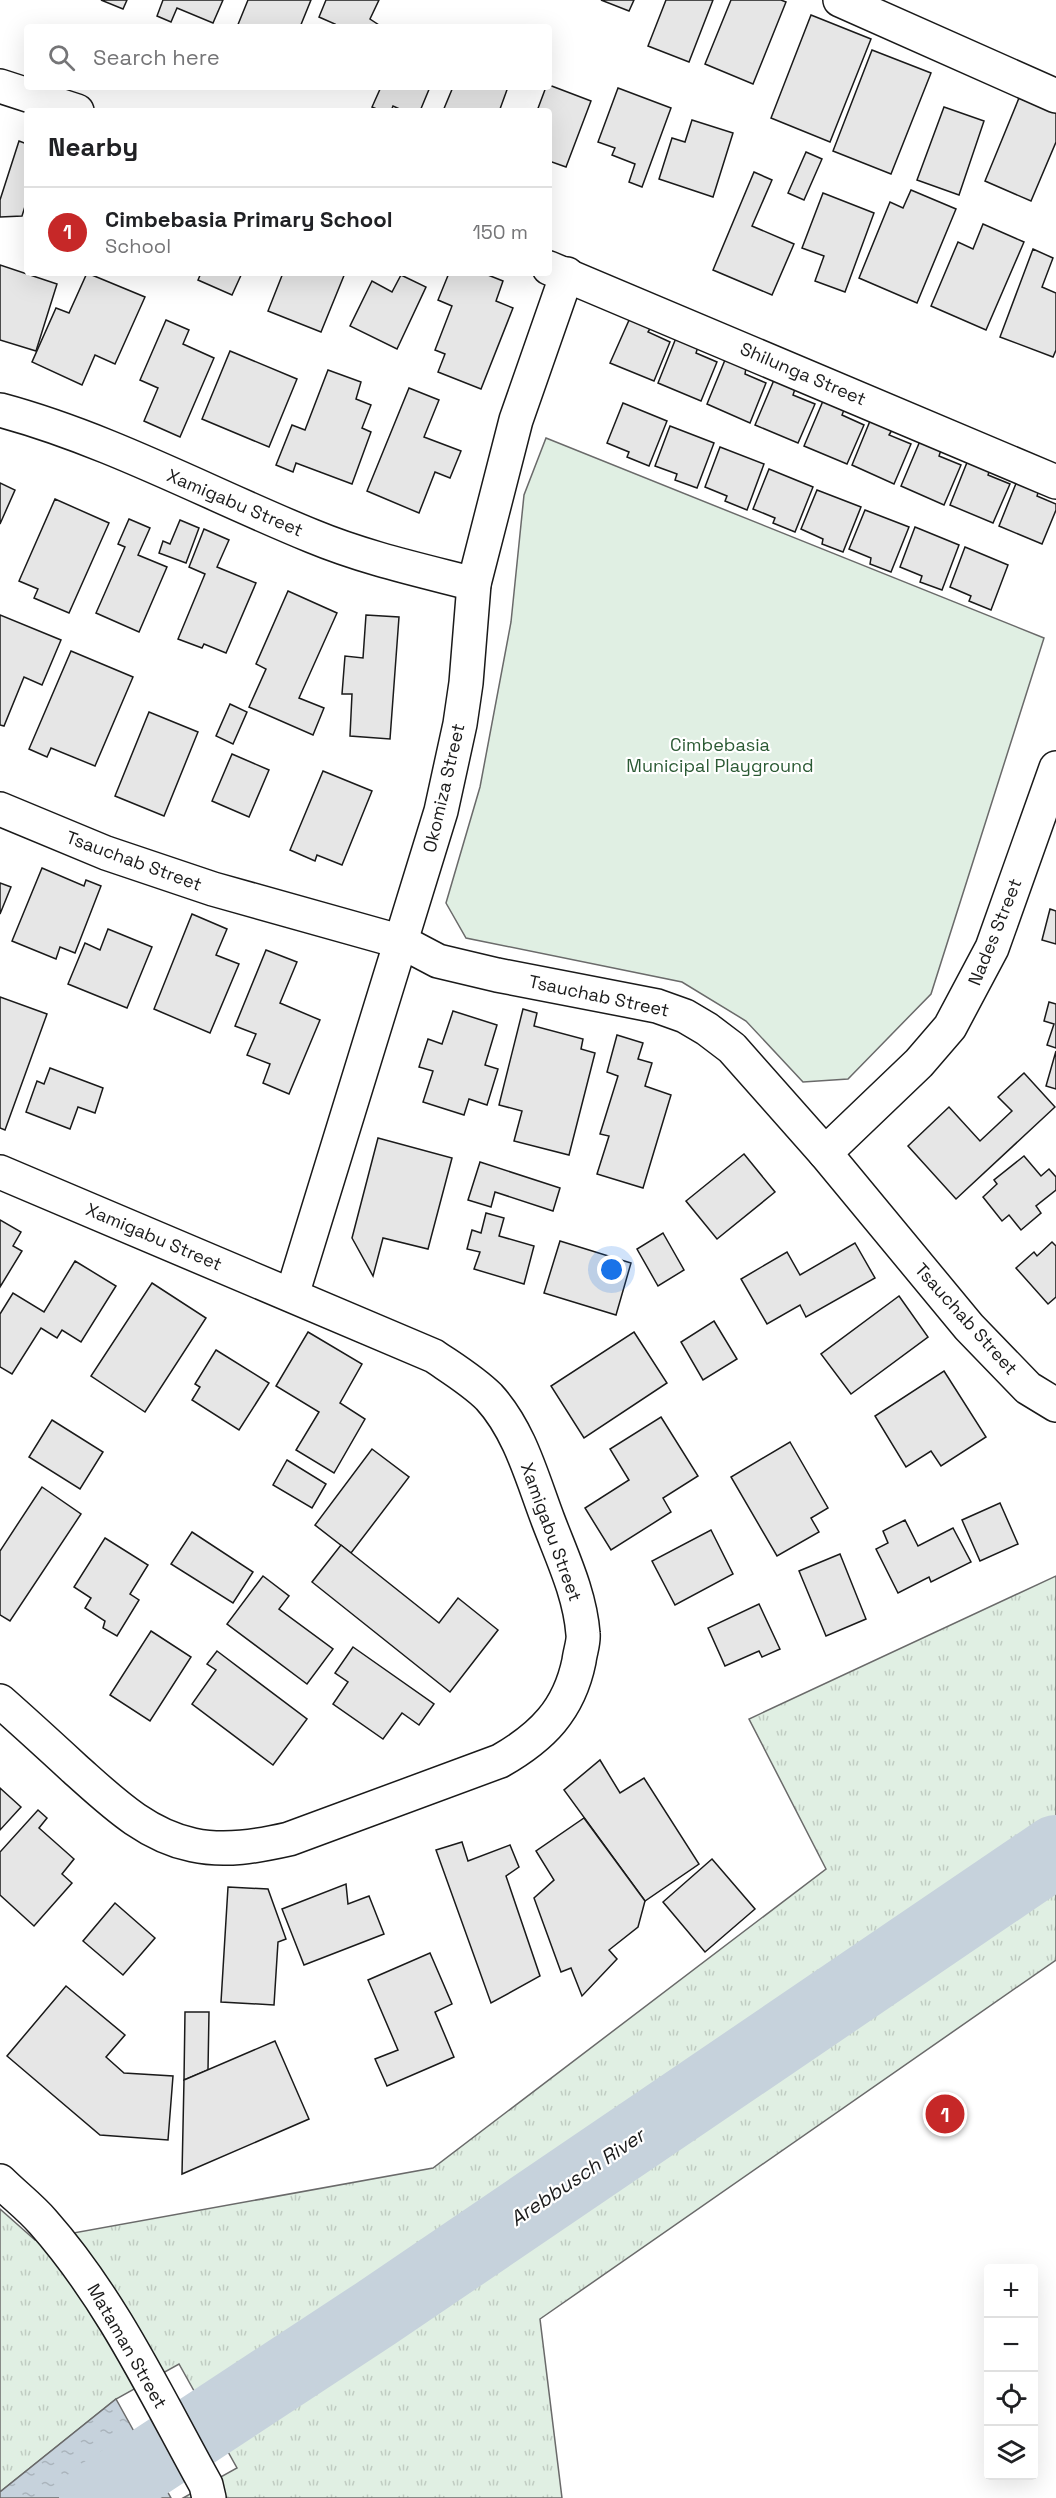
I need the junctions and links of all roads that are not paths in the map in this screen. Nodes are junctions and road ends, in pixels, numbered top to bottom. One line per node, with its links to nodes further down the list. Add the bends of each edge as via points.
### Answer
1 (840, 0): 3 (street)
2 (0, 86): 4 (street)
3 (1056, 96)
4 (68, 108)
5 (558, 271): 7 (street, Shilunga Street); 8 (street, Okomiza Street)
6 (0, 410): 8 (street, Xamigabu Street, via 106,447 323,540)
7 (1056, 482)
8 (474, 584): 11 (street, Okomiza Street, via 466,683 452,767)
9 (1056, 768): 12 (street, Nades Street, via 992,948 950,1027 919,1063)
10 (0, 809): 11 (street, Tsauchab Street, via 184,880)
11 (402, 942): 12 (street, Tsauchab Street, via 438,961 657,1006 685,1016 732,1048); 14 (street, Okomiza Street)
12 (825, 1153): 15 (street, Tsauchab Street, via 969,1327 1028,1388)
13 (0, 1172): 14 (street, Xamigabu Street)
14 (292, 1295): 16 (street, Xamigabu Street, via 434,1356 489,1397 506,1419 520,1446 578,1604 584,1636 575,1678 563,1707 543,1731 500,1761 289,1839 228,1848 194,1846 160,1835 123,1813)
15 (1056, 1405)
16 (0, 1701)
17 (0, 2181): 18 (street, Mataman Street, via 42,2220 117,2321)
18 (208, 2492)

